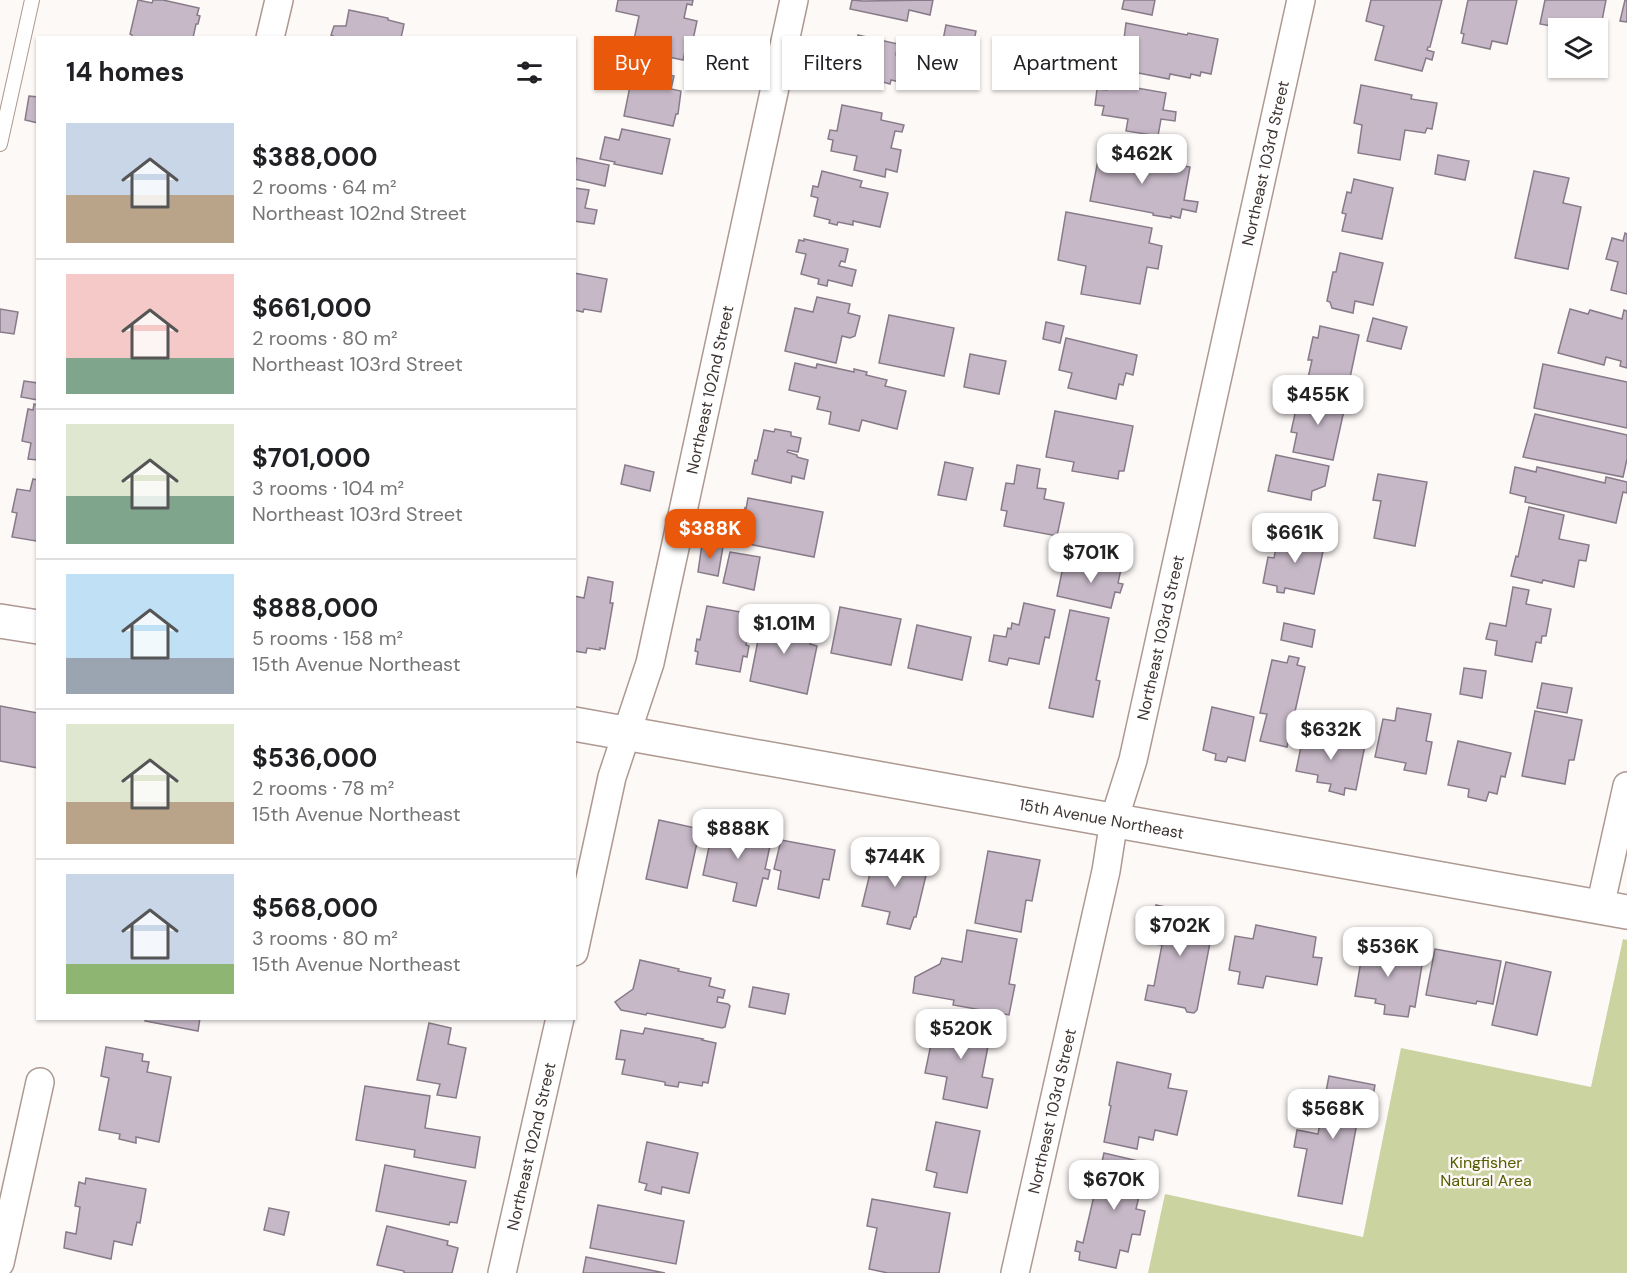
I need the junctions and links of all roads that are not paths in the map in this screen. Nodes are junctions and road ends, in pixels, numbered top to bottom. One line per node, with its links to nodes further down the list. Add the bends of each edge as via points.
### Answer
1 (32, 0): 6 (lane)
2 (279, 0): 5 (street)
3 (794, 0): 10 (street, Northeast 102nd Street, via 650,663)
4 (1301, 0): 12 (street, Northeast 103rd Street, via 1133,760)
5 (270, 36)
6 (0, 144)
7 (0, 621): 8 (street)
8 (36, 627)
9 (576, 724): 10 (street, 15th Avenue Northeast)
10 (626, 733): 12 (street, 15th Avenue Northeast); 14 (street, Northeast 102nd Street, via 612,777)
11 (1627, 786): 13 (street)
12 (1114, 820): 13 (street, 15th Avenue Northeast); 19 (street, Northeast 103rd Street, via 1106,871)
13 (1613, 910)
14 (576, 943)
15 (560, 1020): 18 (street, Northeast 102nd Street)
16 (40, 1082): 17 (street)
17 (0, 1263)
18 (502, 1273)
19 (1014, 1273)

